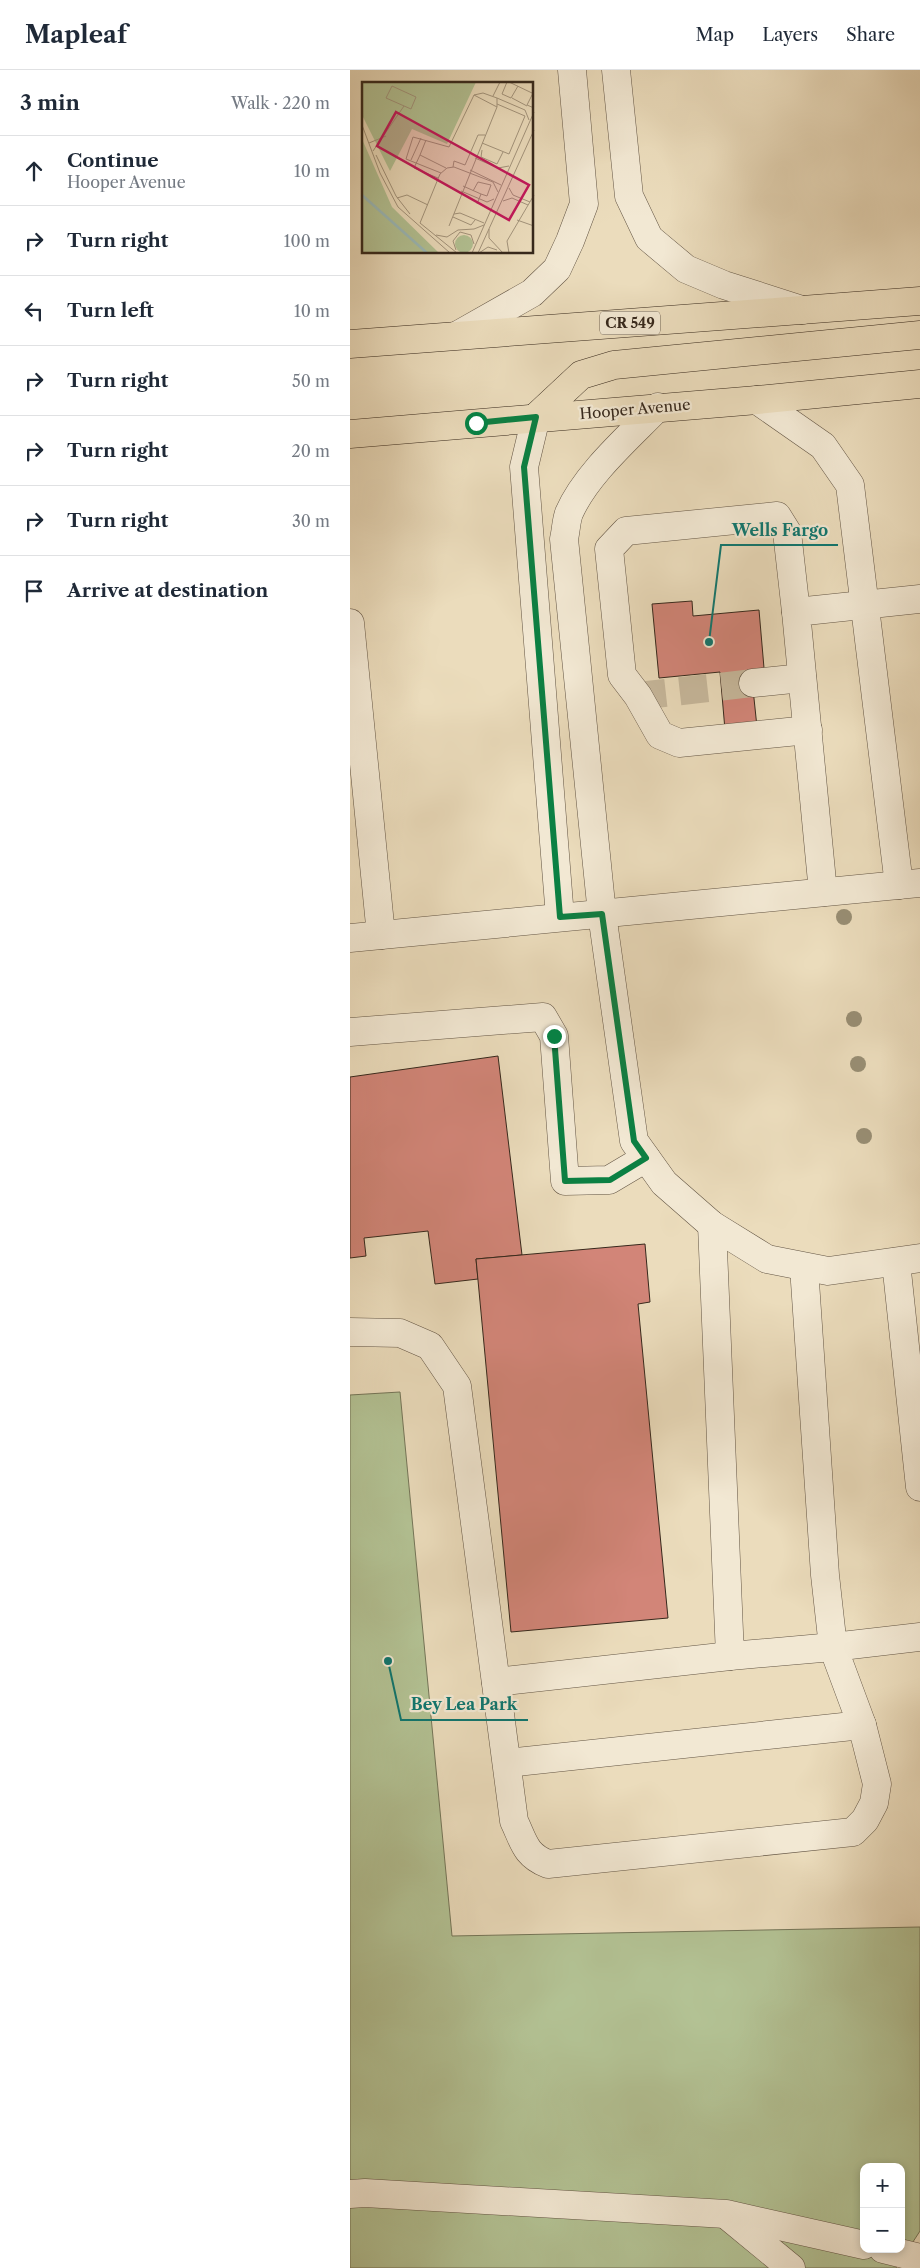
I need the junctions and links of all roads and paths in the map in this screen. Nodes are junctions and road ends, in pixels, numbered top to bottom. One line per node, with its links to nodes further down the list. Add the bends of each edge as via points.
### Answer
1 (572, 70): 5 (lane, via 584,204 570,241 557,269 532,293)
2 (616, 70): 4 (lane, via 629,196 649,238 686,269)
3 (920, 301): 4 (main road, CR 549)
4 (802, 310): 5 (main road, CR 549)
5 (458, 335): 7 (main road, CR 549)
6 (920, 335): 11 (main road, via 614,365 581,375)
7 (350, 344)
8 (920, 384): 9 (main road, Hooper Avenue)
9 (756, 400): 10 (main road, Hooper Avenue); 14 (lane, via 823,446 850,485)
10 (658, 407): 11 (main road, Hooper Avenue); 22 (lane, via 607,459 582,493 569,514 564,539)
11 (536, 417): 12 (main road, Hooper Avenue); 23 (lane, via 524,467)
12 (350, 434)
13 (920, 599): 14 (lane)
14 (864, 605): 15 (lane); 20 (lane, via 890,808)
15 (796, 612): 17 (lane); 19 (lane, via 788,532 777,516 626,530 609,549 622,675 660,735 679,743)
16 (350, 623): 24 (lane)
17 (802, 678): 18 (lane); 19 (lane)
18 (752, 683)
19 (808, 730): 21 (lane)
20 (910, 884): 21 (lane)
21 (823, 892): 22 (lane)
22 (602, 914): 23 (lane); 27 (lane, via 634,1141)
23 (560, 917): 24 (lane)
24 (381, 935): 25 (lane)
25 (350, 938)
26 (350, 1032): 27 (lane, via 543,1017 554,1036 565,1181 610,1180)
27 (646, 1158): 28 (lane, via 664,1182)
28 (712, 1225): 30 (lane, via 767,1260); 35 (lane)
29 (908, 1260): 30 (lane, via 828,1271); 32 (lane)
30 (804, 1267): 34 (lane)
31 (350, 1332): 36 (lane, via 400,1333 430,1346 457,1386)
32 (920, 1487)
33 (920, 1637): 34 (lane)
34 (833, 1647): 35 (lane); 37 (lane)
35 (730, 1656): 36 (lane)
36 (496, 1682): 38 (lane)
37 (862, 1725): 38 (lane); 38 (lane, via 877,1784 874,1803 865,1820 853,1832 548,1864 534,1859 528,1852 514,1821)
38 (507, 1763)
39 (350, 2194): 40 (lane)
40 (726, 2214): 41 (lane); 44 (lane)
41 (860, 2244)
42 (899, 2253): 43 (lane)
43 (920, 2258)
44 (791, 2268)

